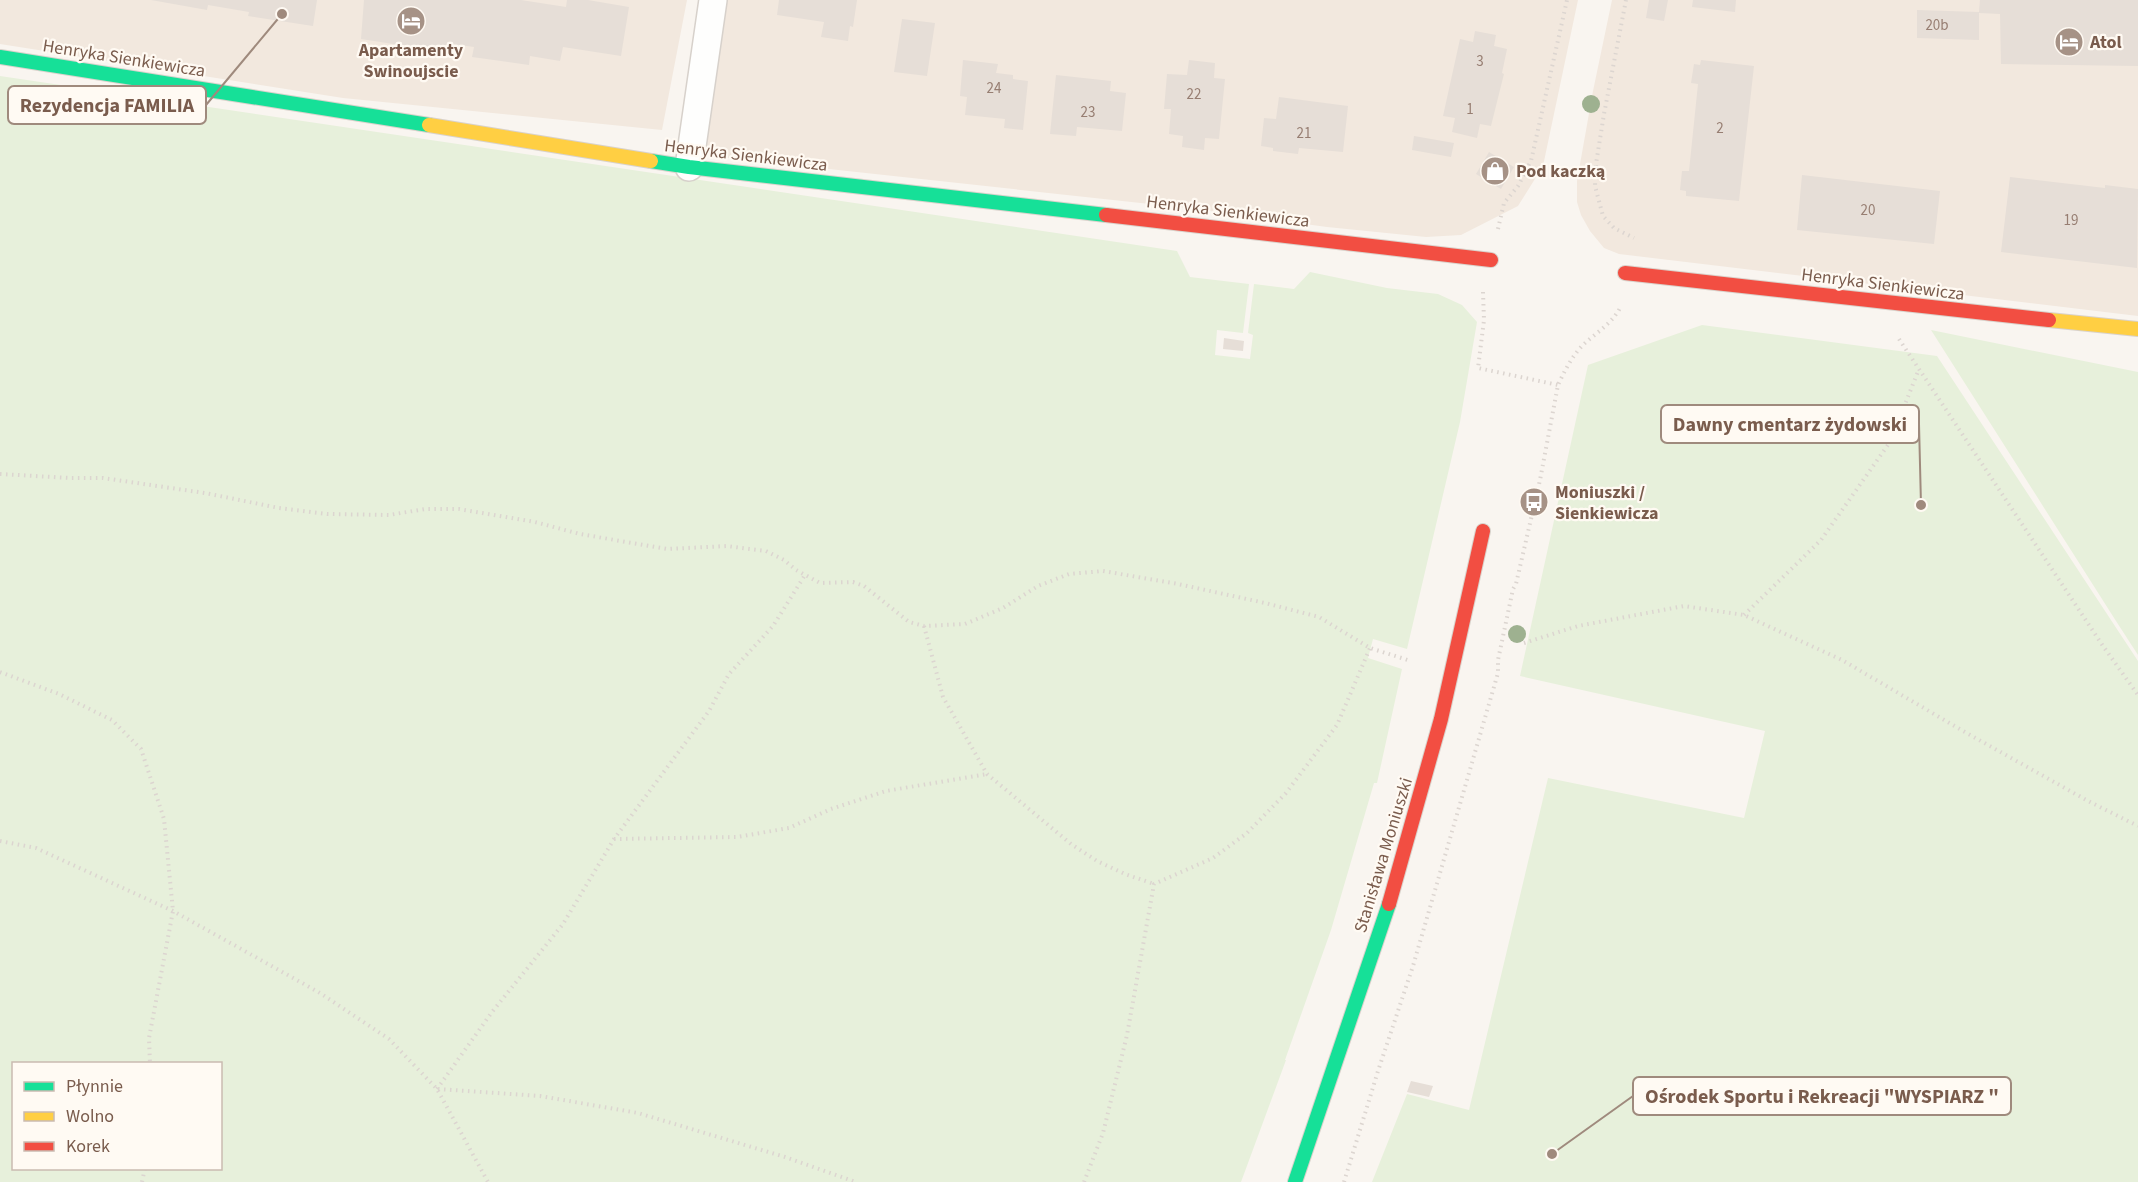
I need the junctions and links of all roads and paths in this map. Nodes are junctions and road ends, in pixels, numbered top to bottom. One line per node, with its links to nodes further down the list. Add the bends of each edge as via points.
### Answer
1 (712, 0): 5 (street)
2 (1567, 0): 6 (path, via 1531,161 1504,203)
3 (1626, 0): 7 (path, via 1595,186 1603,216 1614,228)
4 (0, 57): 5 (street, Henryka Sienkiewicza)
5 (689, 167): 8 (street, Henryka Sienkiewicza)
6 (1500, 218)
7 (1638, 239)
8 (1491, 260)
9 (1625, 273): 12 (street, Henryka Sienkiewicza)
10 (1486, 284): 15 (path, via 1478,368)
11 (1623, 302): 15 (path, via 1611,321 1576,353)
12 (1900, 305): 13 (street, Henryka Sienkiewicza); 14 (path, via 1899,339)
13 (2138, 329)
14 (1919, 369): 19 (path, via 1890,442 1821,540); 25 (path)
15 (1558, 385): 38 (path, via 1498,673 1413,966)
16 (0, 474): 18 (path, via 103,478 327,514 389,515 459,509 668,549 727,546 766,551)
17 (1483, 531): 37 (street, Stanisława Moniuszki, via 1441,719 1396,880)
18 (805, 575): 20 (path, via 820,583 853,582 864,586 909,622); 28 (path, via 773,626 729,674 709,711)
19 (1744, 615): 21 (path, via 1684,606 1578,626); 27 (path, via 1842,660)
20 (924, 626): 22 (path, via 965,624 1069,574 1103,571 1178,584 1319,618); 26 (path, via 943,697)
21 (1524, 643)
22 (1370, 648): 23 (path); 30 (path, via 1337,725 1286,794 1247,833 1213,858)
23 (1411, 661)
24 (0, 672): 31 (path, via 59,694 112,720 141,749 164,819)
25 (2138, 695)
26 (987, 774): 28 (path, via 886,791 789,828 736,837); 30 (path, via 1071,844 1097,861)
27 (2138, 826)
28 (614, 839): 33 (path, via 563,924 492,1012)
29 (0, 841): 31 (path, via 36,848)
30 (1154, 885): 36 (path, via 1127,1035 1103,1133)
31 (173, 911): 32 (path, via 149,1038); 33 (path, via 321,993 389,1039)
32 (150, 1062)
33 (437, 1089): 34 (path); 35 (path, via 540,1096 638,1113)
34 (489, 1182)
35 (856, 1182)
36 (1084, 1182)
37 (1295, 1182)
38 (1344, 1182)

